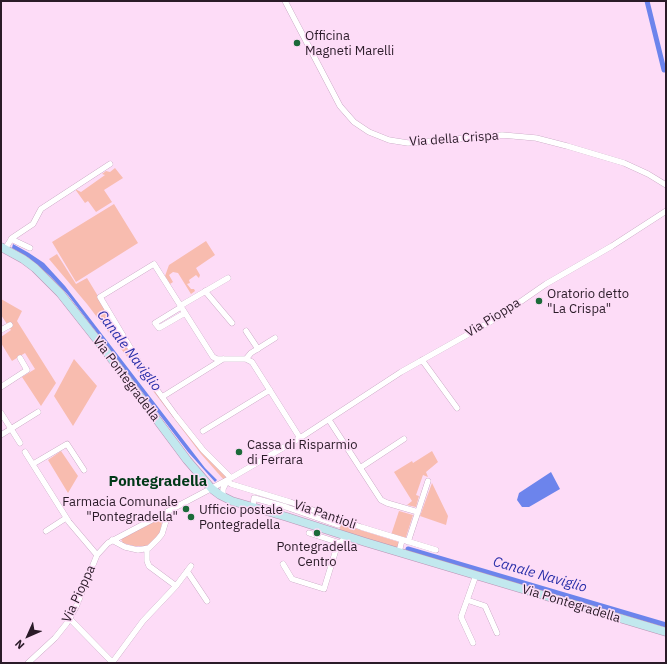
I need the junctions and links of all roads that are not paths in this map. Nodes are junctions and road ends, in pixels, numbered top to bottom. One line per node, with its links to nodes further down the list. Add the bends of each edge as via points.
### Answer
1 (285, 1): 3 (street, Via della Crispa, via 340,106 354,122 369,132 389,140 408,142 502,135 536,138 616,160)
2 (110, 164): 5 (street, via 41,209 33,224)
3 (666, 185)
4 (666, 211): 21 (street, Via Pioppa, via 546,284 497,318)
5 (11, 239): 6 (street); 7 (street)
6 (3, 248): 41 (street, Via Pontegradella, via 35,268 60,293 167,434)
7 (30, 248)
8 (228, 278): 9 (street)
9 (205, 291): 10 (street); 12 (street)
10 (181, 306): 11 (street); 11 (street, via 155,323 159,328); 24 (street, via 154,264 100,297)
11 (185, 313): 19 (street, via 213,357)
12 (232, 323)
13 (10, 325): 14 (street)
14 (1, 330)
15 (246, 331): 17 (street)
16 (275, 338): 17 (street)
17 (258, 349): 20 (street)
18 (20, 358): 22 (street, via 27,370)
19 (223, 359): 20 (street); 24 (street)
20 (246, 359): 23 (street, via 254,364)
21 (422, 360): 25 (street); 28 (street, Via Pioppa)
22 (1, 387)
23 (270, 390): 30 (street); 32 (street)
24 (162, 397): 39 (street)
25 (457, 408)
26 (38, 412): 29 (street)
27 (1, 413): 29 (street)
28 (329, 420): 32 (street, Via Pioppa); 37 (street)
29 (11, 429): 31 (street); 34 (street)
30 (203, 431)
31 (1, 435)
32 (300, 438): 39 (street, Via Pioppa)
33 (404, 438): 37 (street)
34 (20, 443)
35 (25, 452): 36 (street)
36 (33, 464): 38 (street, via 67,444); 45 (street)
37 (360, 468): 44 (street, via 381,500)
38 (84, 470)
39 (229, 480): 41 (street, Via Pioppa); 42 (street); 46 (street, Via Pantioli, via 231,484)
40 (428, 481): 44 (street)
41 (214, 490): 42 (street, Via Pontegradella); 43 (street, Via Pioppa)
42 (223, 497): 46 (street, Via Pontegradella, via 253,507)
43 (170, 510): 50 (street, Via Pioppa); 53 (street, via 158,540)
44 (418, 512): 51 (street)
45 (66, 518): 47 (street); 56 (street)
46 (338, 526): 49 (street, Via Pontegradella); 51 (street, Via Pantioli)
47 (46, 531)
48 (309, 534): 52 (street)
49 (347, 536): 52 (street); 55 (street, Via Pontegradella)
50 (112, 540): 53 (street, via 131,549); 56 (street, Via Pioppa)
51 (405, 541): 54 (street, Via Pantioli); 55 (street)
52 (338, 543): 57 (street, via 324,589 292,578)
53 (147, 549): 59 (street, via 149,566)
54 (436, 550)
55 (399, 552): 58 (street, Via Pontegradella)
56 (97, 556): 62 (street, Via Pioppa)
57 (283, 564)
58 (476, 575): 60 (street); 63 (street, Via Pontegradella)
59 (176, 586): 61 (street, via 189,568); 67 (street, via 143,621)
60 (467, 600): 64 (street, via 485,606); 65 (street, via 461,618)
61 (206, 602)
62 (70, 619): 66 (street, Via Pioppa, via 55,638); 67 (street)
63 (666, 632)
64 (497, 633)
65 (473, 643)
66 (28, 663)
67 (112, 663)

